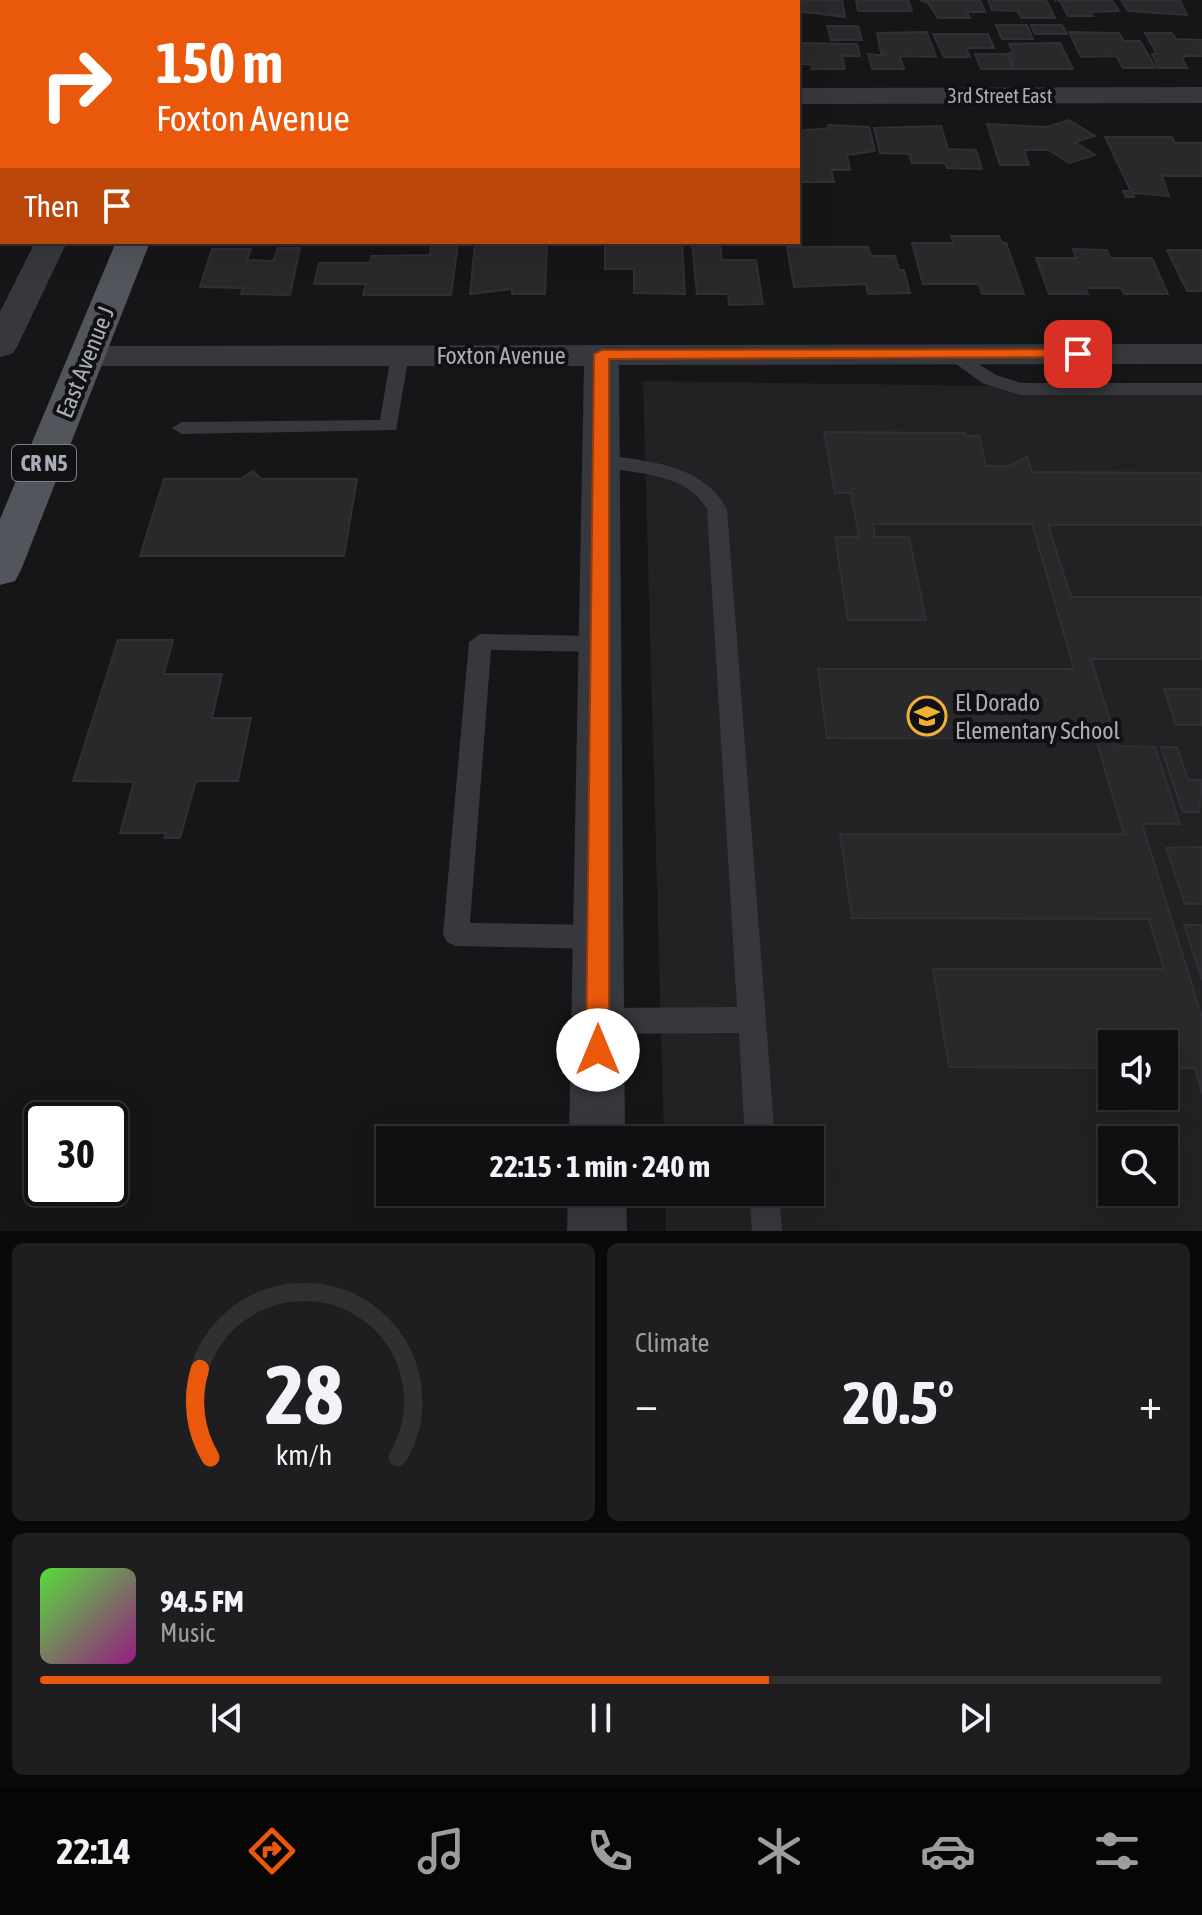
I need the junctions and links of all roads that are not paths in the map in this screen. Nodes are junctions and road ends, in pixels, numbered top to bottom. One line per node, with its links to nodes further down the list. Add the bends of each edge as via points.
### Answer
1 (1202, 95): 2 (street, 3rd Street East)
2 (800, 96)
3 (50, 244): 5 (street)
4 (132, 244): 10 (main road, East Avenue J / CR N5)
5 (0, 347)
6 (602, 354): 7 (street, Foxton Avenue); 9 (street, Foxton Avenue); 13 (street)
7 (954, 354): 8 (street, Foxton Avenue); 11 (lane, via 989,379 1020,389)
8 (1202, 354)
9 (400, 355): 10 (street, Foxton Avenue); 12 (lane, via 389,426)
10 (89, 356): 14 (main road, East Avenue J / CR N5)
11 (1202, 389)
12 (182, 428)
13 (601, 460): 15 (street); 17 (lane, via 676,475 707,492 717,509)
14 (0, 570)
15 (600, 644): 16 (street); 16 (lane, via 480,642 456,934)
16 (599, 937): 18 (street)
17 (752, 1020): 18 (lane); 20 (lane)
18 (598, 1021): 19 (street)
19 (597, 1126)
20 (759, 1126)
21 (597, 1206): 23 (street)
22 (765, 1206): 24 (lane)
23 (597, 1231)
24 (767, 1231)

